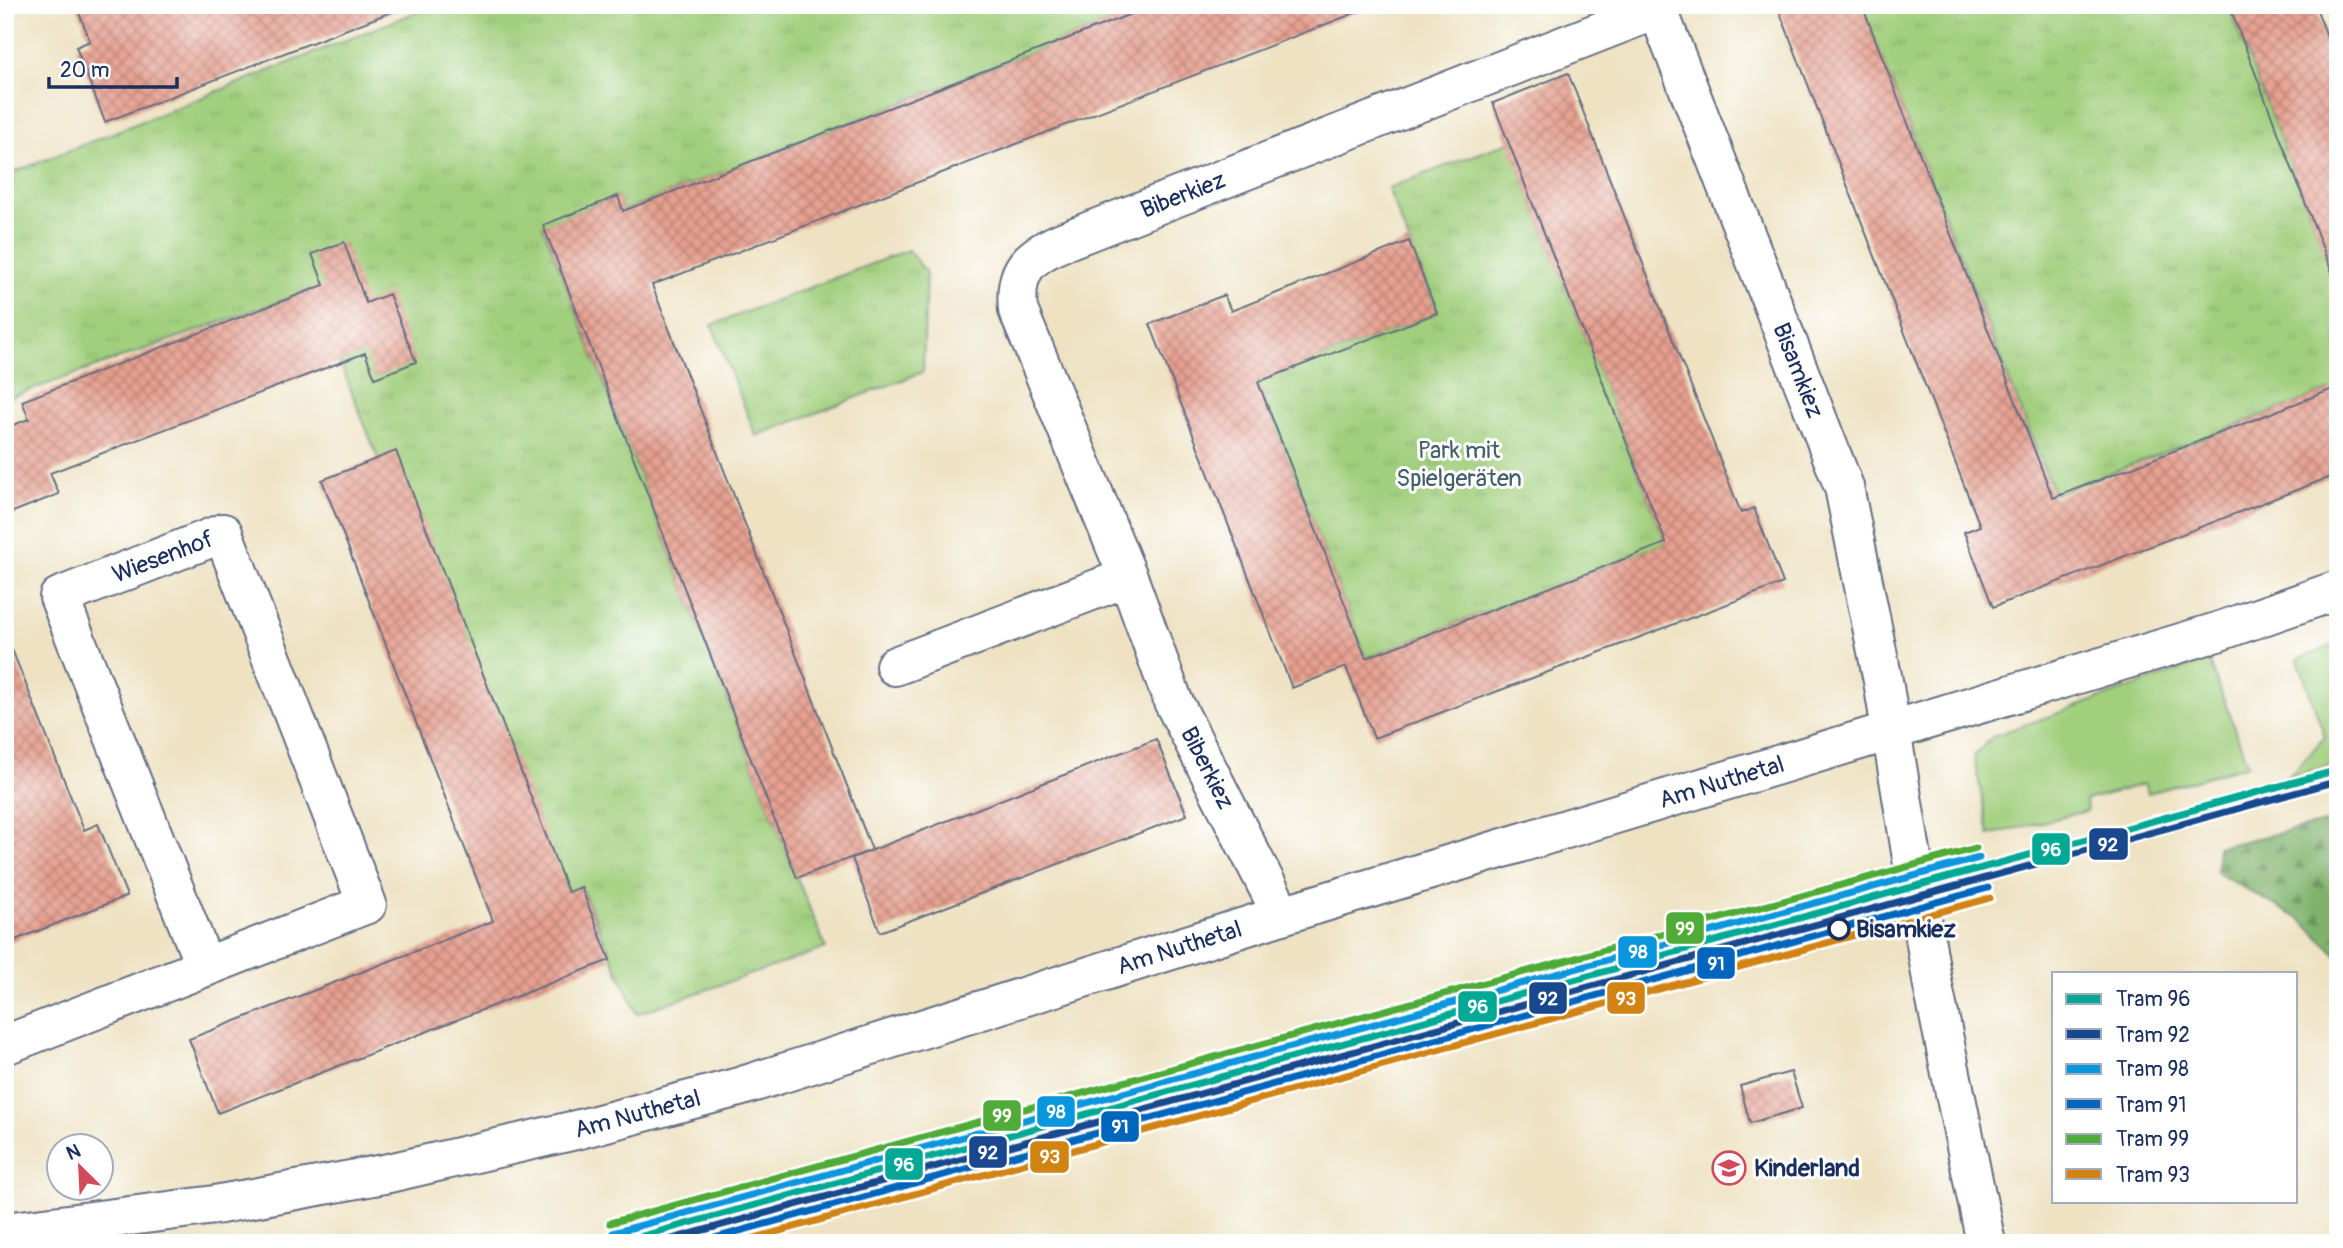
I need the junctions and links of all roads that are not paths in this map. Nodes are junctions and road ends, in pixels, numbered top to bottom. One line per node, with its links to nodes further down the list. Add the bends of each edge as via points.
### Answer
1 (1657, 7): 2 (street, Biberkiez, via 1062,242 1039,252 1022,269 1016,289 1018,310); 5 (street, Bisamkiez, via 1844,487)
2 (1128, 578): 4 (street); 6 (street, Biberkiez, via 1173,701)
3 (2338, 590): 5 (street, Am Nuthetal, via 2217,632)
4 (895, 666)
5 (1891, 731): 6 (street, Am Nuthetal); 10 (street, Bisamkiez, via 1934,986)
6 (1282, 915): 9 (street, Am Nuthetal, via 738,1087 580,1129 389,1173 215,1205)
7 (205, 967): 7 (street, Wiesenhof, via 367,904 223,533 59,597); 8 (street, Wiesenhof)
8 (5, 1045)
9 (5, 1233)
10 (1986, 1243)

